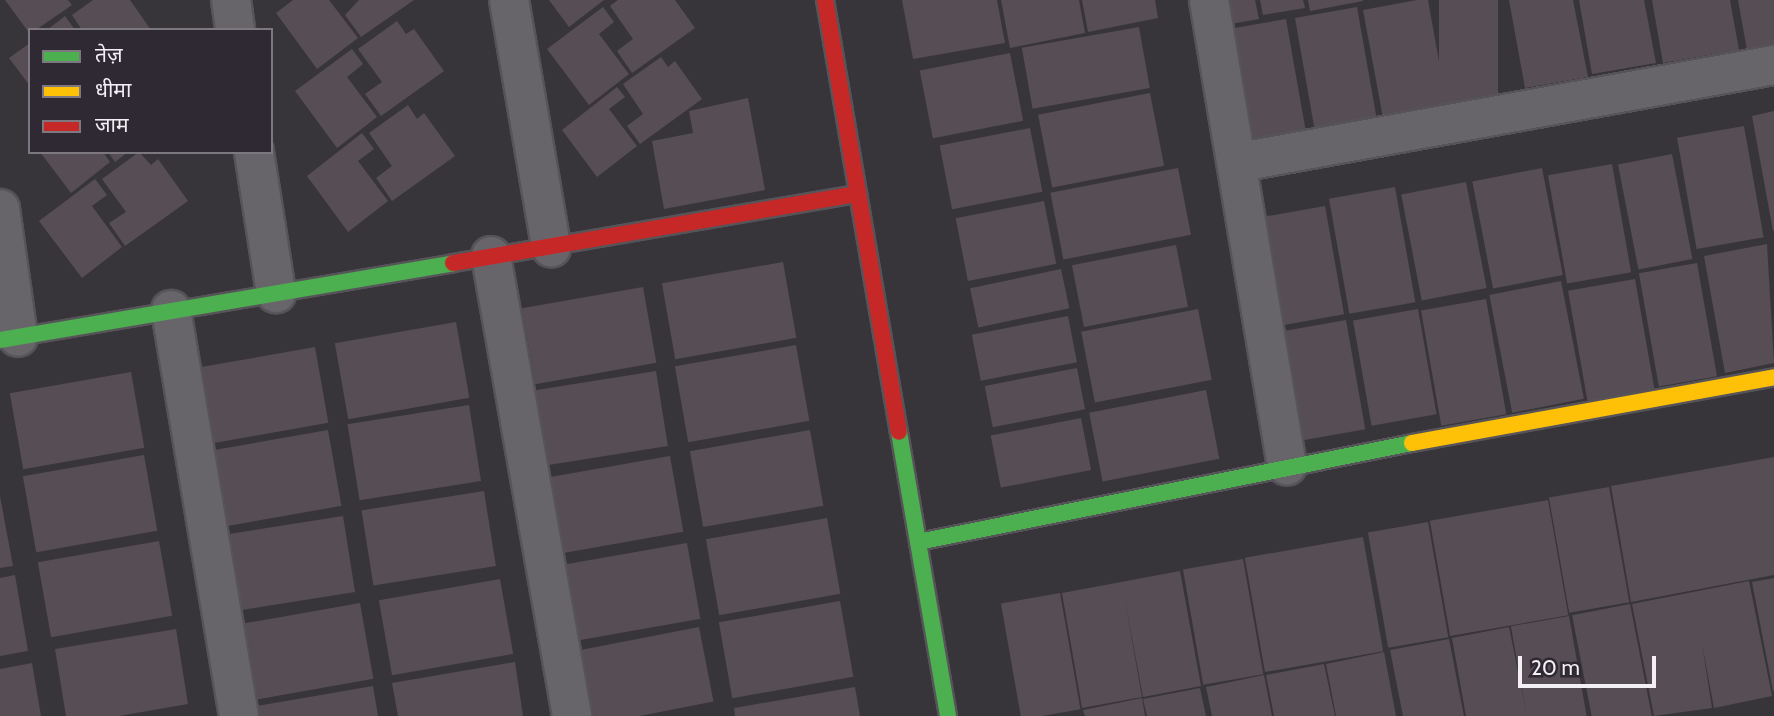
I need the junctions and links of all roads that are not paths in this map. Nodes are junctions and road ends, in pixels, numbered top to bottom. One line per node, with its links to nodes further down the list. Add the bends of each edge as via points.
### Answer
1 (231, 0): 5 (street)
2 (509, 0): 11 (street)
3 (825, 0): 9 (street)
4 (1209, 0): 8 (street)
5 (235, 28)
6 (1774, 65): 8 (street)
7 (254, 154): 13 (street)
8 (1240, 162): 17 (street)
9 (858, 194): 11 (street); 18 (street)
10 (0, 209): 15 (street)
11 (551, 247): 12 (street)
12 (491, 256): 13 (street); 20 (street)
13 (276, 293): 14 (street)
14 (171, 310): 15 (street); 19 (street)
15 (9, 338)
16 (1774, 377): 17 (street)
17 (1287, 466): 18 (street)
18 (918, 542): 21 (street)
19 (239, 716)
20 (572, 716)
21 (948, 716)

